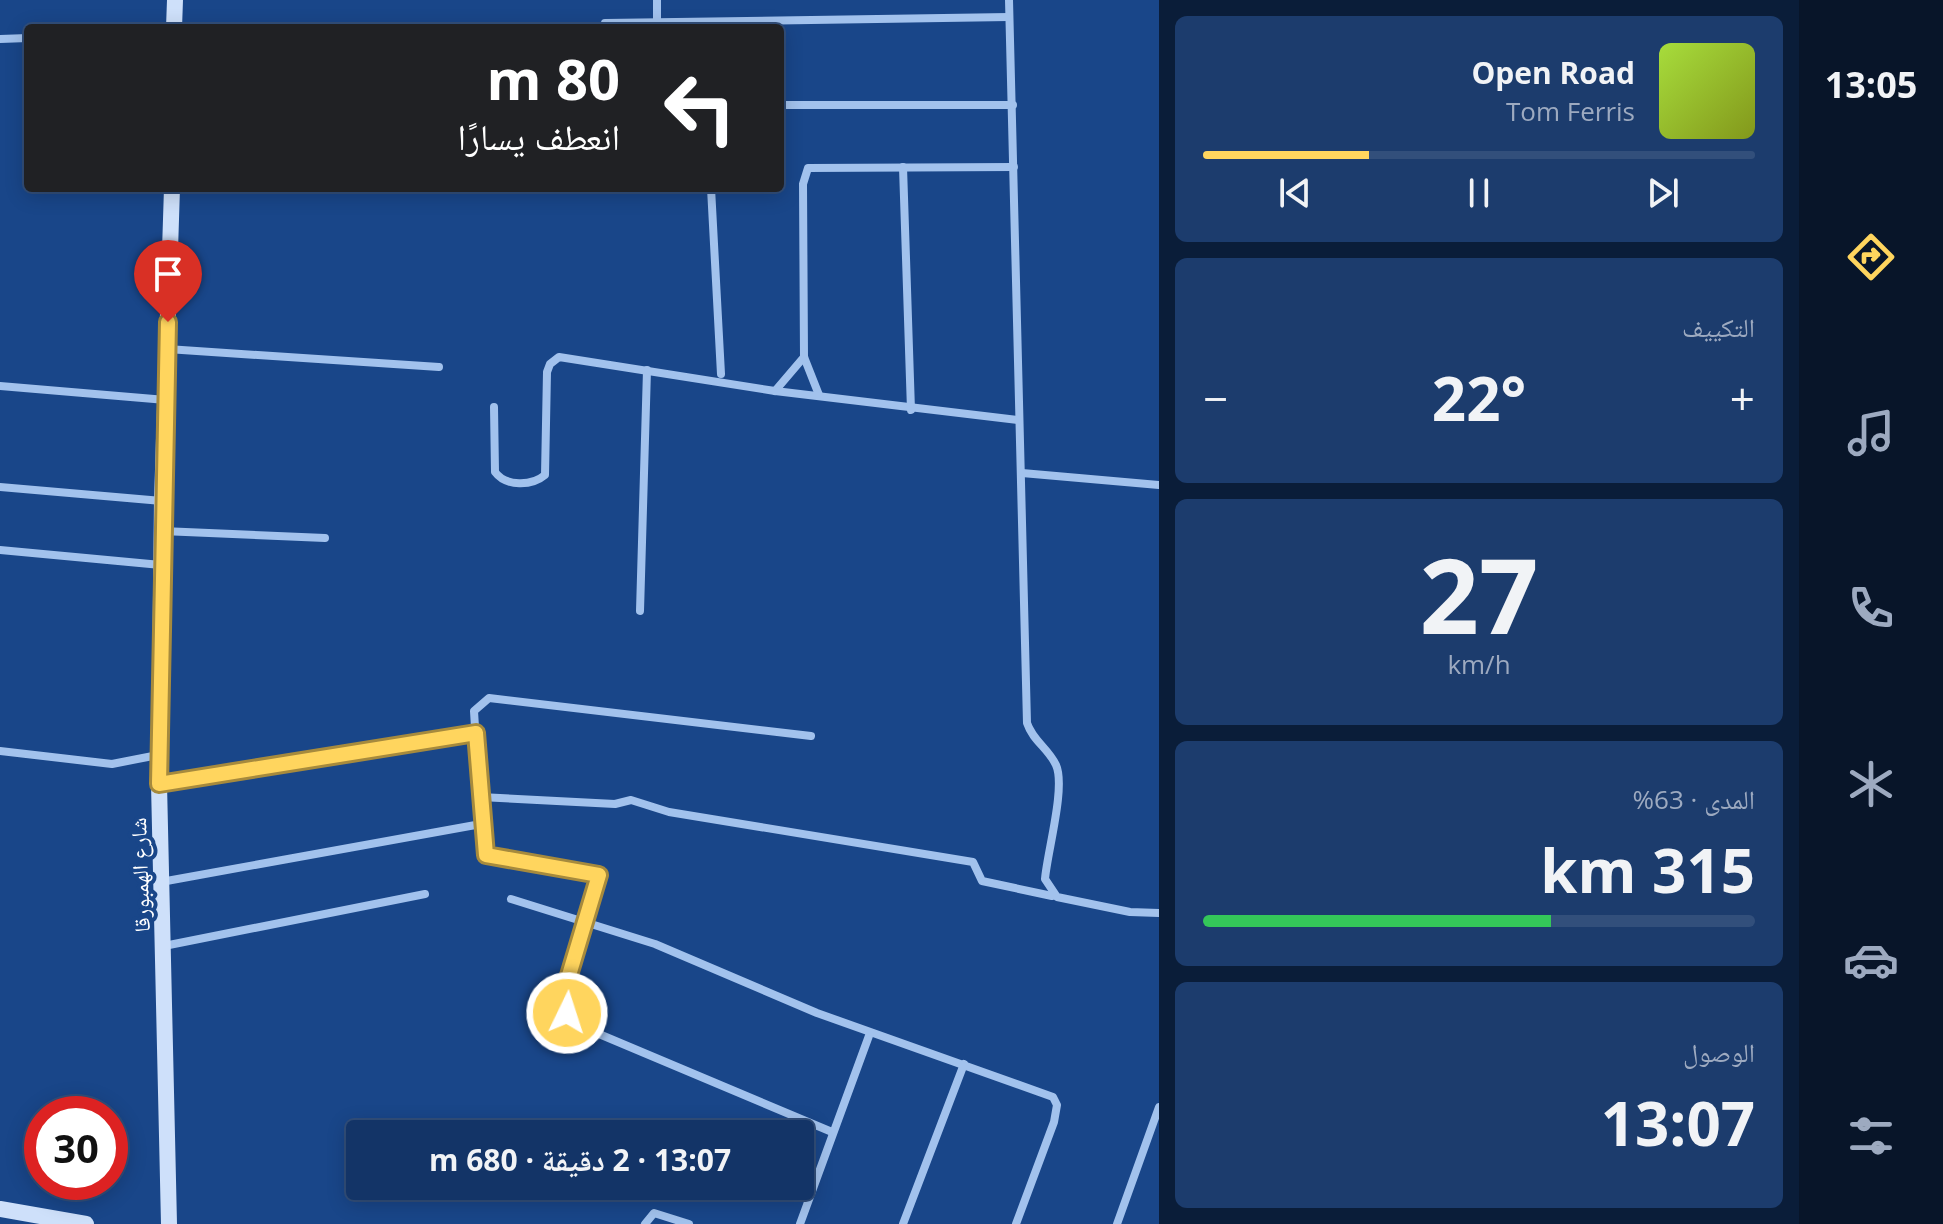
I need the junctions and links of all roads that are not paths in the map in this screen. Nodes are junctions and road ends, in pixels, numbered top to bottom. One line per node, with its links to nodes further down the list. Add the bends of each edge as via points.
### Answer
1 (175, 0): 6 (street)
2 (657, 0): 8 (street)
3 (1009, 0): 4 (street)
4 (1009, 17): 9 (street); 13 (street)
5 (605, 23): 7 (street)
6 (174, 24)
7 (631, 24)
8 (657, 24)
9 (701, 24)
10 (24, 38): 11 (street)
11 (0, 39)
12 (784, 105): 13 (street)
13 (1013, 105): 15 (street)
14 (903, 167): 15 (street); 19 (street, via 808,168 803,184); 28 (street)
15 (1014, 167): 29 (street)
16 (172, 192): 18 (street, شارع الهمبورقا)
17 (711, 192): 22 (street)
18 (167, 349): 20 (street); 26 (street, شارع الهمبورقا)
19 (804, 357): 24 (street); 25 (street)
20 (439, 367)
21 (647, 370): 24 (street); 27 (street, via 554,359 547,372 547,468 534,482 505,481 495,472); 38 (street)
22 (721, 374)
23 (0, 386): 26 (street)
24 (775, 391): 25 (street)
25 (819, 395): 28 (street)
26 (166, 400): 33 (street, شارع الهمبورقا)
27 (494, 407)
28 (911, 410): 29 (street)
29 (1018, 420): 30 (street)
30 (1022, 473): 31 (street); 48 (street, via 1027,723 1033,739 1057,767 1045,879)
31 (1159, 485)
32 (0, 487): 33 (street)
33 (162, 501): 34 (street, شارع الهمبورقا)
34 (162, 531): 35 (street); 37 (street, شارع الهمبورقا)
35 (325, 538)
36 (0, 550): 37 (street)
37 (161, 565): 42 (street, شارع الهمبورقا)
38 (640, 611)
39 (476, 733): 40 (street, via 474,711 489,698); 43 (street); 44 (street)
40 (811, 736)
41 (0, 751): 42 (street, via 112,764)
42 (159, 754): 43 (street, شارع الهمبورقا)
43 (159, 784): 46 (street, شارع الهمبورقا)
44 (480, 797): 45 (street); 48 (street, via 615,804 631,800 669,812 973,862 982,881)
45 (481, 824): 46 (street); 51 (street, via 486,855 599,875)
46 (161, 882): 52 (street, شارع الهمبورقا)
47 (425, 894): 52 (street)
48 (1057, 897): 50 (street)
49 (511, 899): 51 (street)
50 (1159, 913)
51 (586, 920): 53 (street); 56 (street, via 564,992 567,1013 580,1026)
52 (164, 946): 59 (street, شارع الهمبورقا)
53 (870, 1033): 54 (street); 56 (street)
54 (964, 1064): 63 (street); 64 (street, via 1053,1097 1057,1105)
55 (1159, 1107): 65 (street)
56 (832, 1132): 62 (street)
57 (0, 1209): 58 (street)
58 (86, 1224)
59 (169, 1224)
60 (645, 1224): 61 (street, via 654,1213)
61 (689, 1224)
62 (800, 1224)
63 (903, 1224)
64 (1016, 1224)
65 (1117, 1224)

